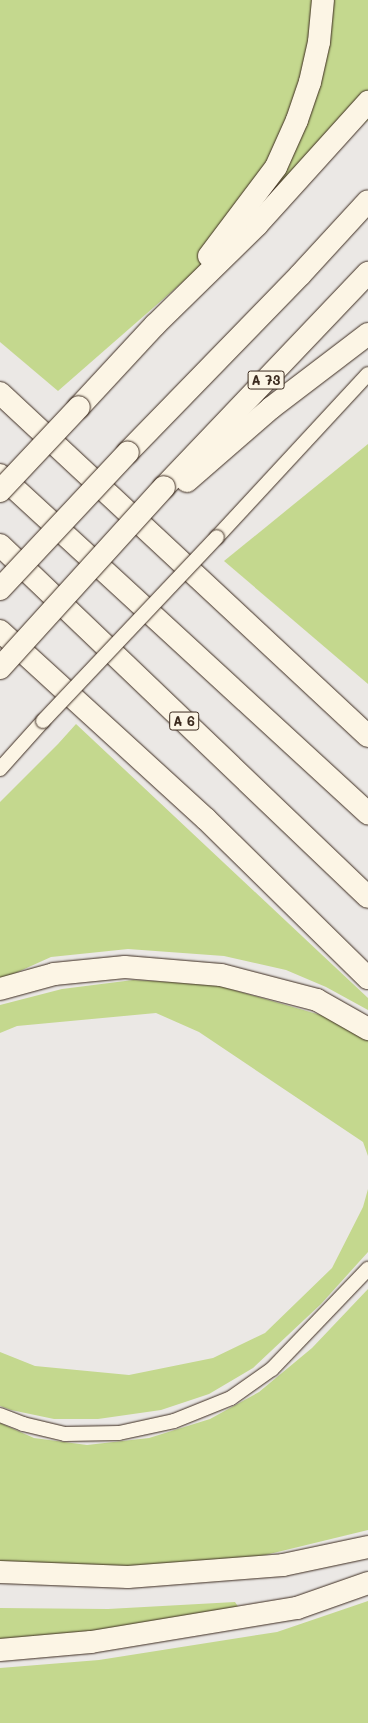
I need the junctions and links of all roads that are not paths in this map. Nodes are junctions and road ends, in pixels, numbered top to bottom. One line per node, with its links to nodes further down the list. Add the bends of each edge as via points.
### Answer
1 (323, 0): 5 (highway, via 319,42 310,82 297,120 276,167)
2 (368, 102): 5 (highway, via 257,225)
3 (368, 201): 13 (highway, bridge)
4 (368, 273): 10 (highway, A 73)
5 (155, 325): 11 (highway, bridge)
6 (368, 334): 10 (highway)
7 (368, 374): 19 (lane, bridge)
8 (0, 393): 15 (highway)
9 (0, 475): 20 (highway)
10 (168, 490): 16 (highway, A 73, bridge, via 106,550)
11 (0, 492)
12 (0, 545): 21 (highway, A 6)
13 (0, 589)
14 (0, 631): 22 (highway, via 206,819)
15 (277, 650): 17 (highway); 18 (highway)
16 (0, 668)
17 (368, 719)
18 (368, 736)
19 (0, 769)
20 (368, 813)
21 (368, 897)
22 (368, 978)
23 (0, 989): 24 (highway, via 54,974 125,967 221,975 317,1000)
24 (368, 1029)
25 (368, 1269): 26 (lane, via 272,1369 230,1398 174,1421 119,1432 65,1434 23,1424)
26 (0, 1415)
27 (368, 1546): 28 (highway, via 283,1565 128,1577)
28 (0, 1572)
29 (368, 1583): 30 (highway, via 297,1608 91,1642)
30 (0, 1650)

